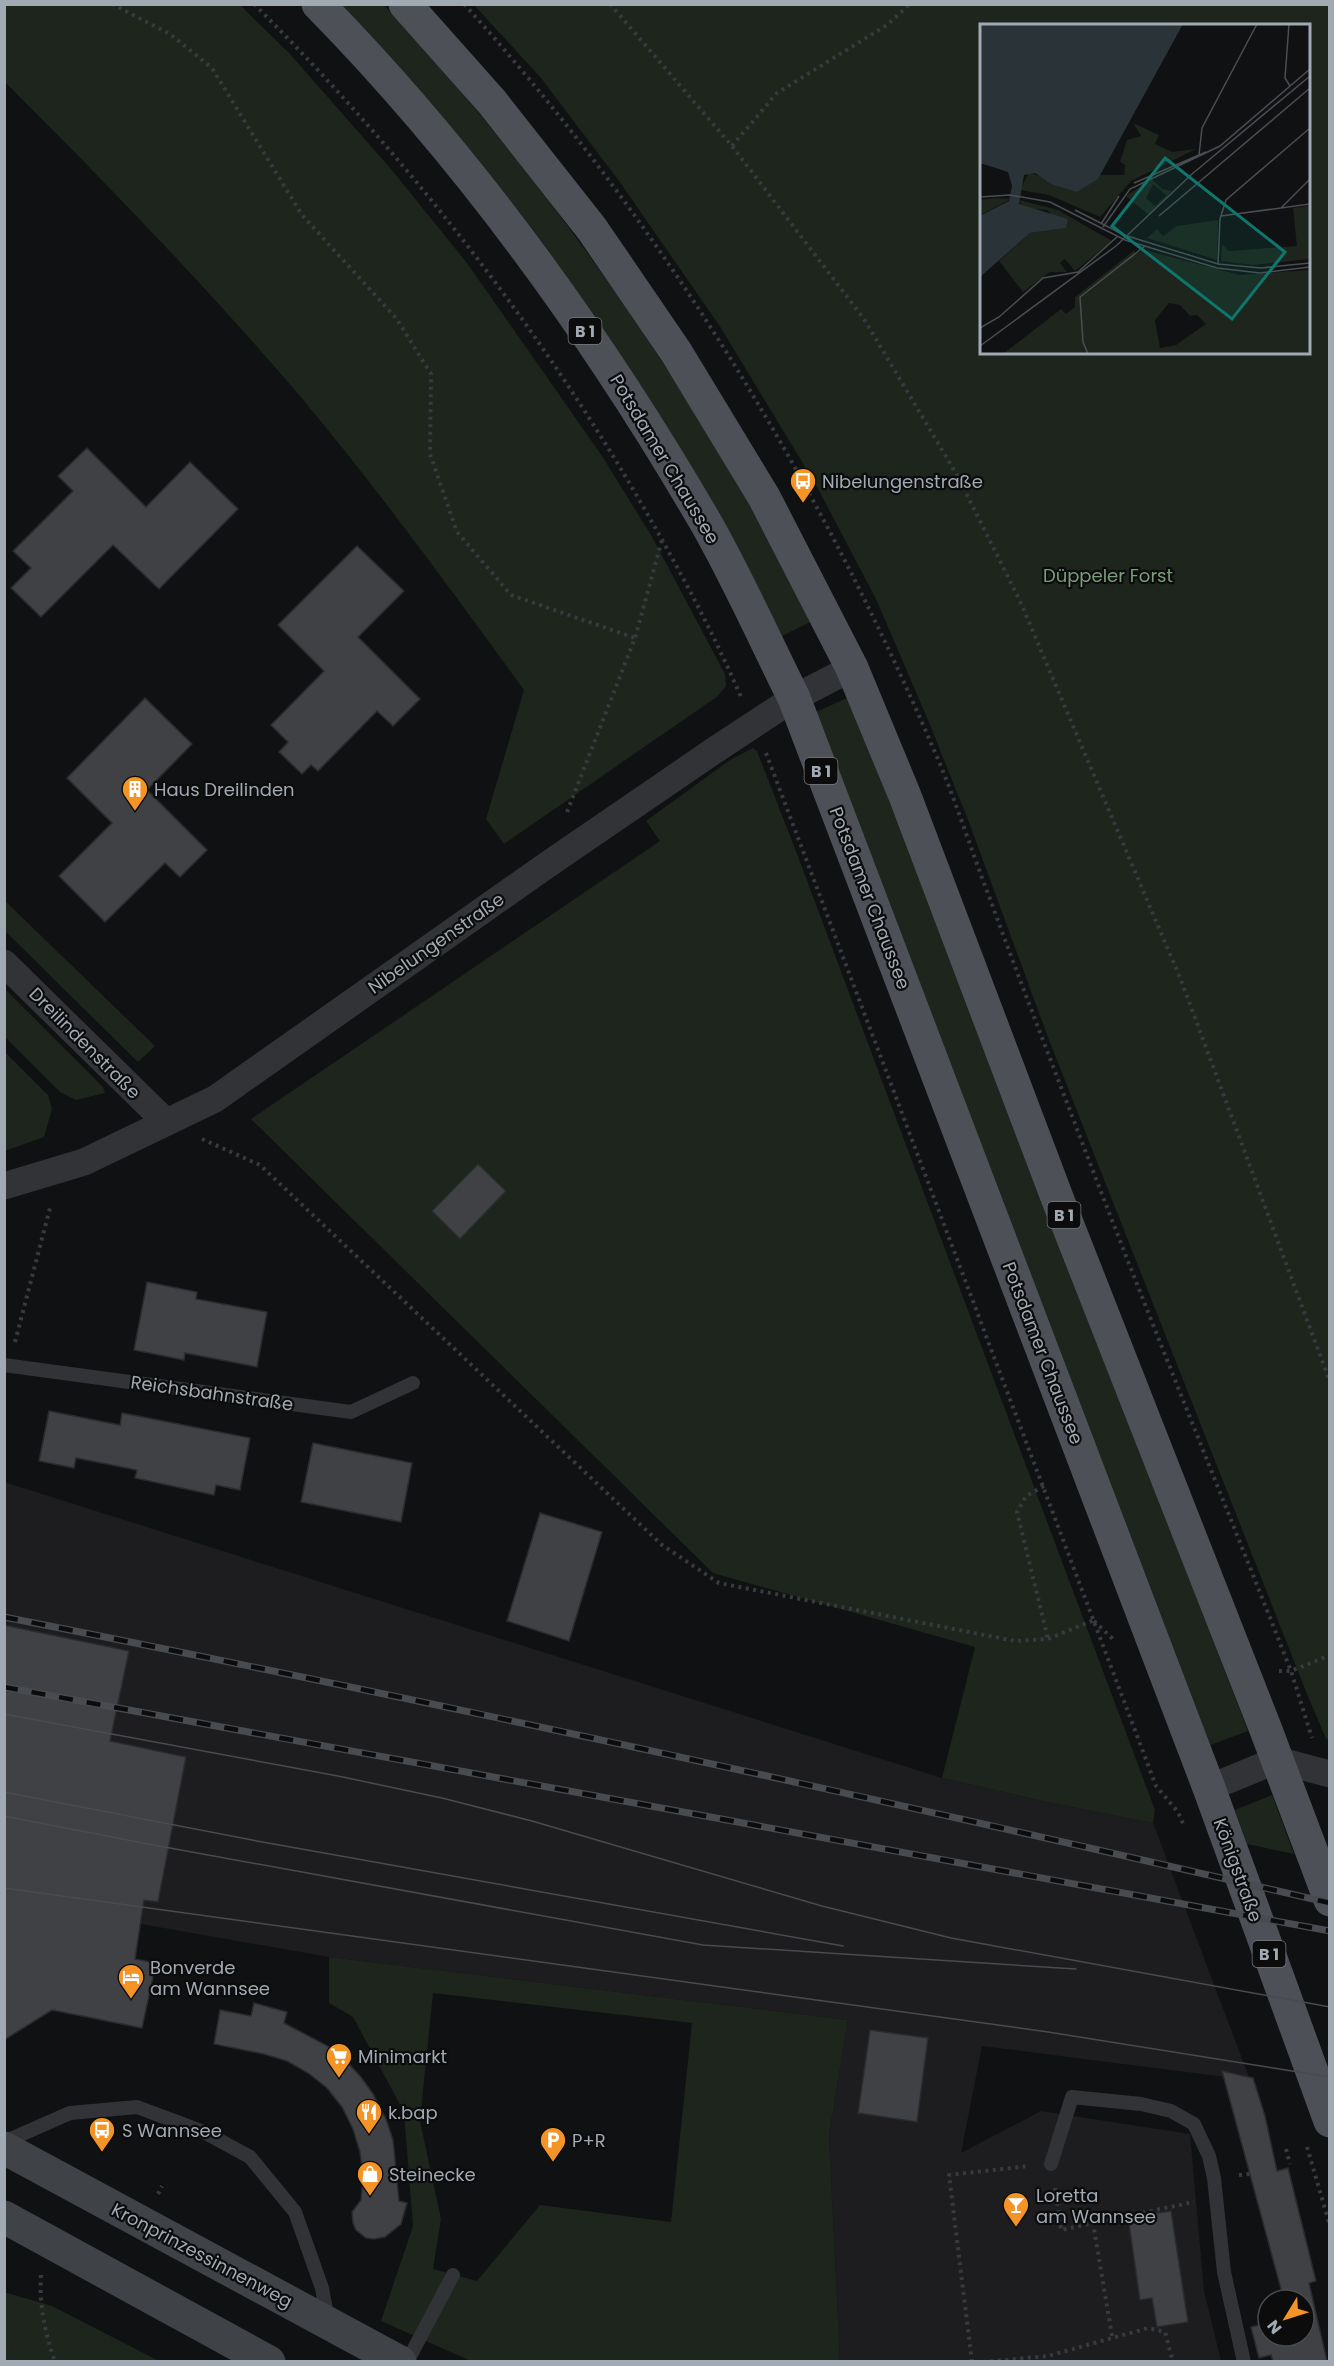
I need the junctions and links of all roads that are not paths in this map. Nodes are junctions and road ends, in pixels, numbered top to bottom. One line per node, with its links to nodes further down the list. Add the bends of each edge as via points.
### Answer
1 (318, 4): 4 (main road, Potsdamer Chaussee / B 1, via 430,129 586,333 707,526)
2 (405, 4): 3 (main road, B 1, via 492,102 592,229 669,343 764,497)
3 (852, 668): 4 (street, Nibelungenstraße); 10 (main road, B 1)
4 (794, 698): 6 (street, Nibelungenstraße, via 547,865 215,1100); 12 (main road, Potsdamer Chaussee / B 1)
5 (4, 963): 6 (street, Dreilindenstraße)
6 (166, 1122): 7 (street, Nibelungenstraße, via 84,1162)
7 (4, 1186)
8 (7, 1365): 9 (lane, Reichsbahnstraße, via 351,1412)
9 (413, 1383)
10 (1277, 1760): 11 (street); 12 (street); 13 (main road, B 1)
11 (1329, 1774)
12 (1209, 1788): 14 (main road, Königstraße / B 1)
13 (1329, 1900)
14 (1329, 2121)
15 (4, 2142): 20 (lane, via 70,2114 137,2107 204,2132 250,2157 295,2212)
16 (4, 2148): 20 (main road, Kronprinzessinnenweg)
17 (1051, 2164): 24 (lane, via 1072,2097 1141,2104 1171,2111 1194,2124 1214,2178 1224,2272)
18 (4, 2217): 21 (main road)
19 (453, 2275): 23 (lane)
20 (329, 2323): 22 (main road, Kronprinzessinnenweg)
21 (269, 2361)
22 (400, 2361)
23 (407, 2361)
24 (1244, 2361)

